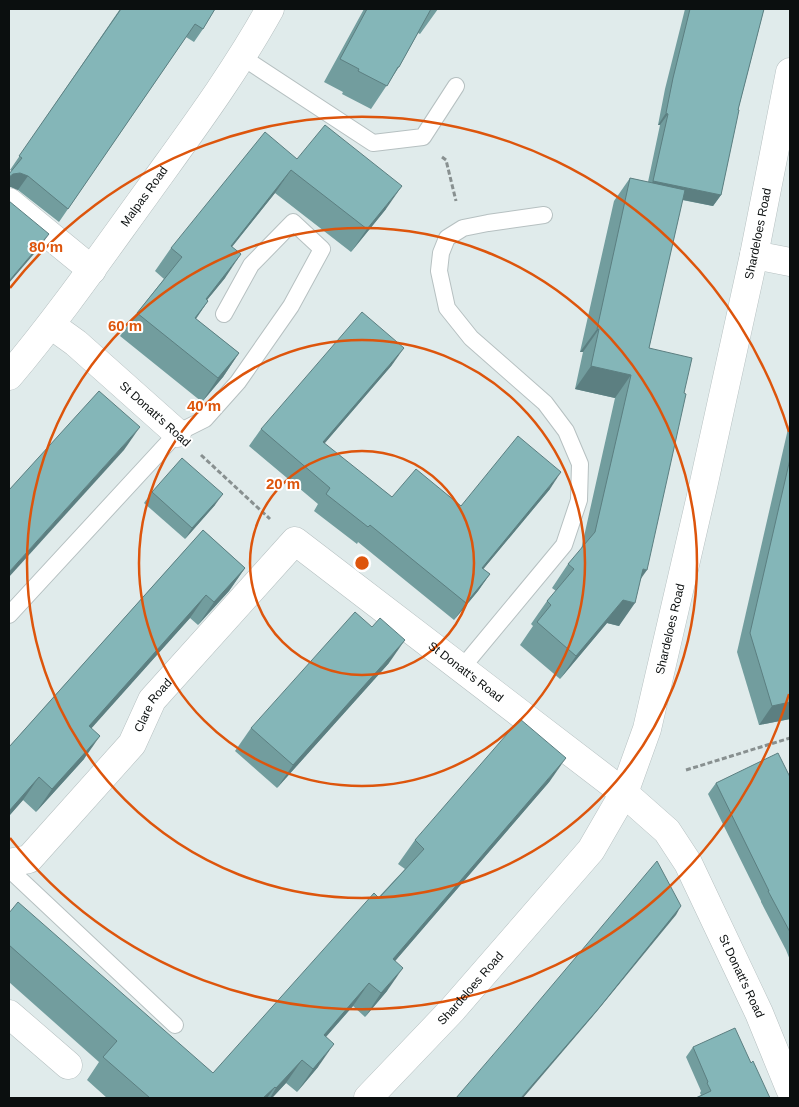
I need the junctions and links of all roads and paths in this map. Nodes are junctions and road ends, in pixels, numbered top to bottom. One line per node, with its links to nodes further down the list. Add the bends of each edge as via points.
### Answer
1 (270, 9): 2 (street, Malpas Road)
2 (242, 57): 5 (lane, via 373,143); 11 (street, Malpas Road)
3 (790, 72): 9 (street, Shardeloes Road)
4 (456, 86): 5 (lane)
5 (423, 137): 8 (path, via 446,160)
6 (9, 202): 11 (street)
7 (544, 215): 8 (lane)
8 (463, 228): 18 (lane, via 447,238 441,253 439,271 447,308 471,338 545,404 566,431 580,464 580,500 564,545)
9 (754, 254): 10 (street); 21 (street, Shardeloes Road, via 647,729)
10 (790, 262)
11 (92, 270): 13 (street, Malpas Road)
12 (224, 314): 15 (lane, via 251,265 293,222 322,249 291,306 238,382 205,419)
13 (50, 325): 14 (street, Malpas Road); 15 (street, St Donatt's Road, via 76,343)
14 (9, 376)
15 (177, 433): 16 (path, St Donatt's Road); 17 (lane)
16 (295, 541): 18 (street, St Donatt's Road); 22 (street, Clare Road, via 152,700 132,744 29,859)
17 (9, 615)
18 (461, 669): 21 (street, St Donatt's Road)
19 (790, 738): 20 (path)
20 (686, 770)
21 (624, 793): 27 (street, St Donatt's Road, via 667,831 688,863 759,1013); 28 (street, Shardeloes Road, via 590,850 452,1010)
22 (9, 863)
23 (9, 869): 25 (lane)
24 (9, 1014): 26 (street)
25 (175, 1026)
26 (68, 1065)
27 (790, 1089)
28 (368, 1098)

